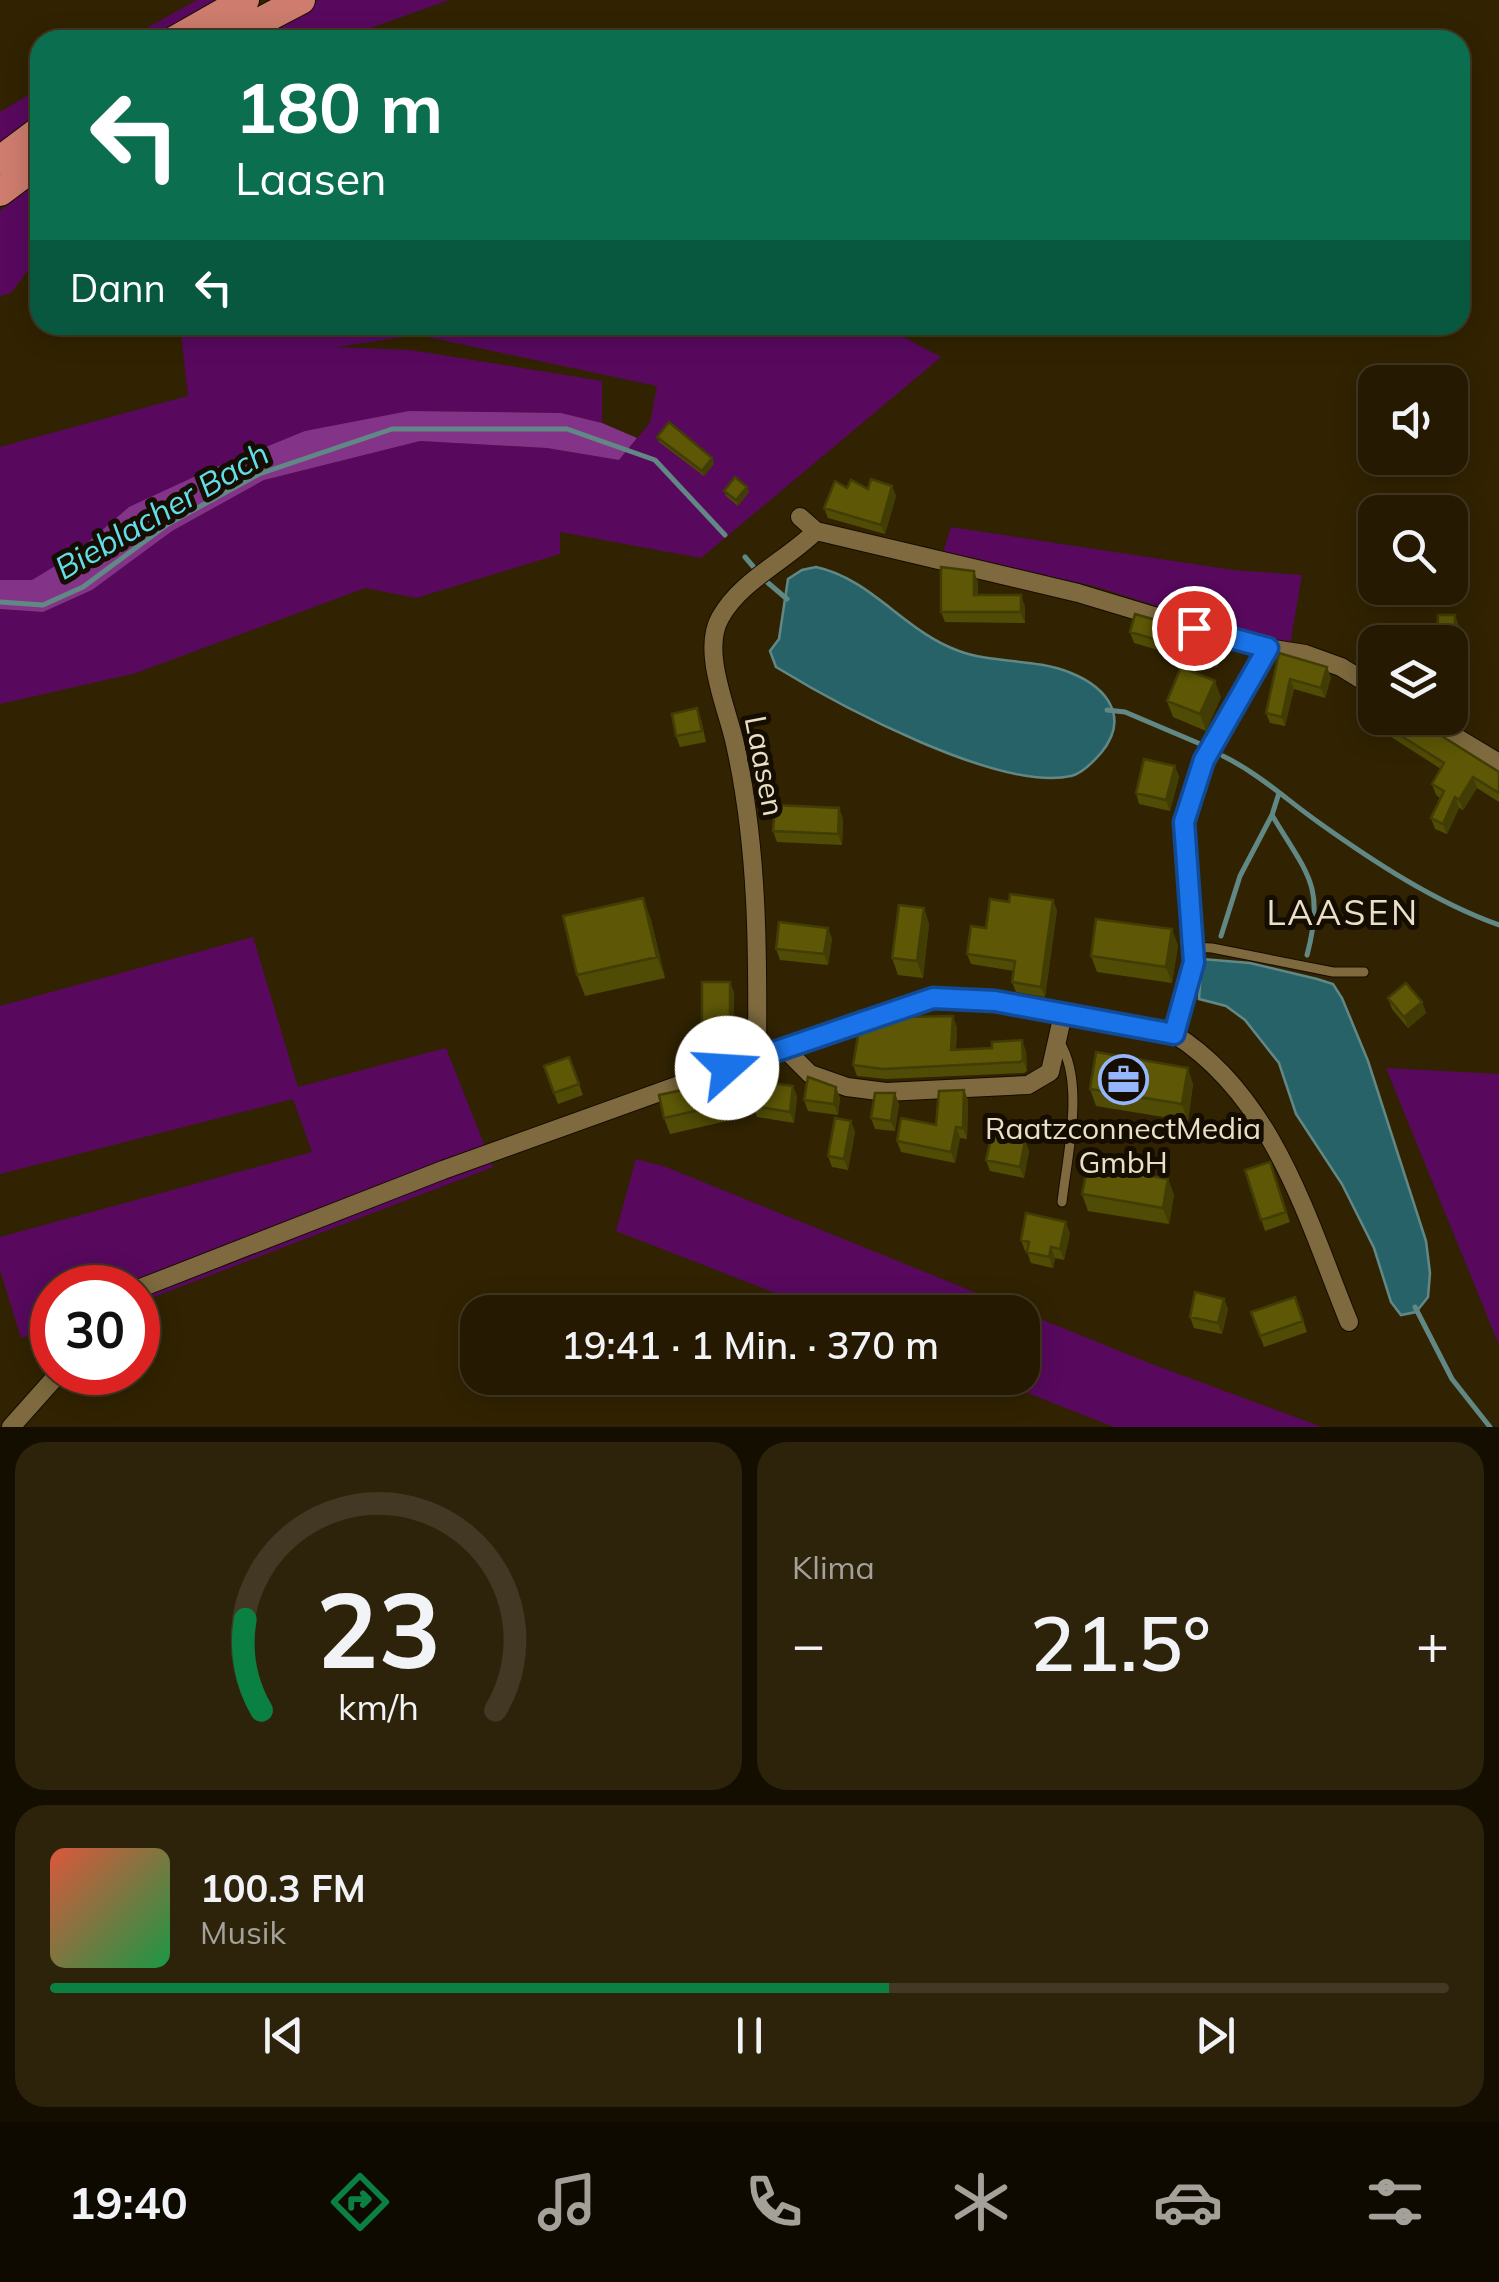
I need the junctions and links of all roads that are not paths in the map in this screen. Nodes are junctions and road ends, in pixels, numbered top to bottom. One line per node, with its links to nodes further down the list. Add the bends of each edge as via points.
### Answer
1 (245, 0): 3 (highway)
2 (301, 0): 4 (highway)
3 (192, 30)
4 (244, 30)
5 (30, 138): 6 (highway)
6 (0, 160)
7 (30, 170): 8 (highway)
8 (0, 192)
9 (800, 516): 10 (street)
10 (816, 531): 11 (street, via 1078,593); 21 (street, Laasen, via 732,602 714,634 752,857)
11 (1268, 648): 12 (street, via 1305,654); 15 (street, via 1204,760 1184,822)
12 (1358, 677)
13 (1452, 735): 14 (street)
14 (1499, 764)
15 (1192, 948): 16 (lane); 18 (street)
16 (1364, 972)
17 (1063, 1014): 18 (street); 19 (street); 20 (street, via 933,998)
18 (1174, 1034): 24 (street, via 1205,1053 1286,1163)
19 (1058, 1040): 20 (street, via 1050,1072 1028,1085 952,1091 846,1087 810,1074); 22 (lane, via 1072,1089)
20 (784, 1048): 21 (street)
21 (757, 1057): 23 (street)
22 (1062, 1202)
23 (160, 1281)
24 (1348, 1322)
25 (40, 1395): 26 (street)
26 (11, 1427)

